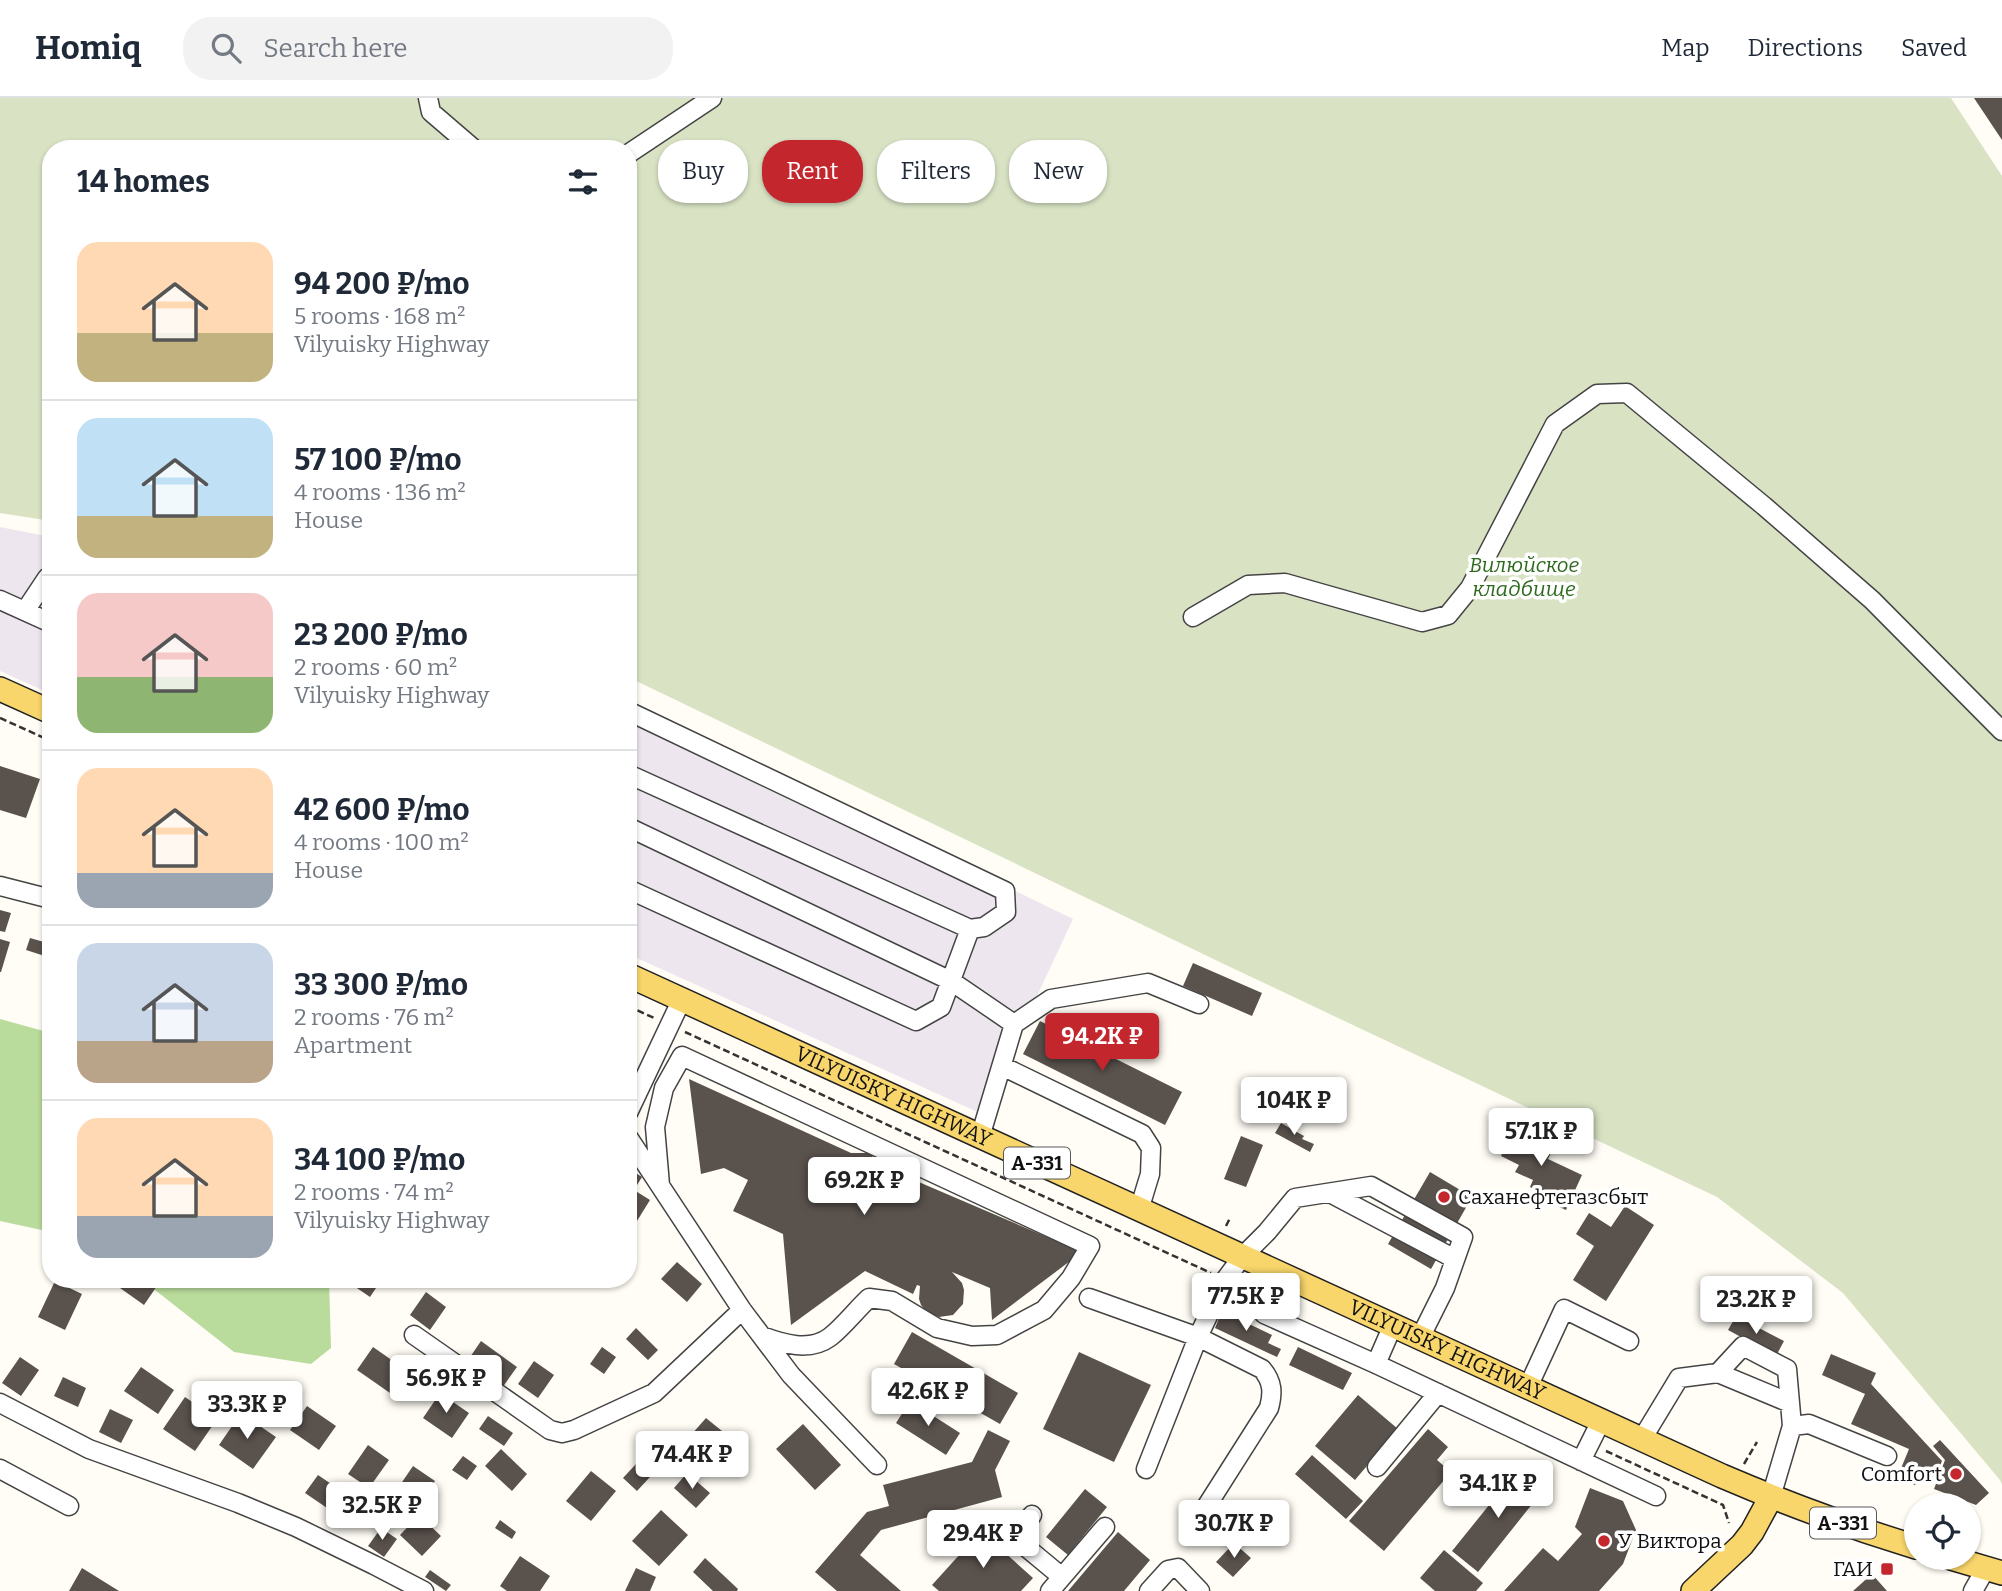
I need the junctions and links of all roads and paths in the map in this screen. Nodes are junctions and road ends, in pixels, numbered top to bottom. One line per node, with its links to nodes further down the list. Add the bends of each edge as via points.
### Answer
1 (428, 98): 3 (street, via 431,111)
2 (712, 98): 4 (street)
3 (464, 140)
4 (637, 147)
5 (42, 586): 7 (street)
6 (0, 600): 7 (street)
7 (25, 611): 9 (street)
8 (1193, 617): 14 (street, via 1248,585 1284,583 1422,622 1448,615 1470,588 1555,424 1597,394 1627,393 1872,600)
9 (42, 619)
10 (0, 689): 11 (main road)
11 (42, 708)
12 (637, 715): 21 (street, via 1005,891 1006,912 984,927)
13 (0, 718): 15 (path)
14 (2002, 731)
15 (42, 737)
16 (637, 778): 21 (street)
17 (637, 831): 23 (street)
18 (0, 886): 20 (street)
19 (637, 893): 23 (street, via 916,1021 941,1007)
20 (42, 897)
21 (970, 929): 23 (street)
22 (637, 979): 24 (main road, VILYUISKY HIGHWAY / А-331)
23 (951, 981): 27 (street)
24 (682, 999): 28 (street); 31 (main road, VILYUISKY HIGHWAY / А-331)
25 (1199, 1004): 27 (street, via 1148,983 1051,999)
26 (637, 1010): 28 (path)
27 (1014, 1024): 29 (street)
28 (670, 1025): 30 (street); 38 (path)
29 (1002, 1066): 31 (street); 35 (street, via 1142,1134 1151,1148 1150,1174)
30 (637, 1094)
31 (981, 1137): 35 (main road, VILYUISKY HIGHWAY / А-331)
32 (637, 1150): 33 (street)
33 (660, 1185): 41 (street); 44 (street, via 655,1127 664,1088 682,1056 1090,1246 1044,1310 997,1335 972,1336 937,1328 892,1301 869,1298 829,1338 785,1345)
34 (1330, 1193): 36 (street, via 1295,1198); 37 (street); 37 (street, via 1371,1186 1463,1237)
35 (1139, 1209): 36 (main road, VILYUISKY HIGHWAY / А-331)
36 (1242, 1257): 38 (street); 42 (main road, VILYUISKY HIGHWAY / А-331)
37 (1455, 1259): 46 (street)
38 (1225, 1280): 40 (path); 45 (street)
39 (1089, 1298): 45 (street)
40 (1263, 1305): 48 (street)
41 (742, 1310): 43 (street, via 654,1393 562,1433 550,1430); 44 (street)
42 (1393, 1325): 46 (main road, VILYUISKY HIGHWAY / А-331); 48 (street)
43 (414, 1335)
44 (762, 1336): 60 (street, via 791,1375)
45 (1198, 1337): 63 (street); 68 (street, via 1262,1369 1272,1385 1269,1408)
46 (1420, 1338): 50 (main road, VILYUISKY HIGHWAY / А-331)
47 (1629, 1341): 50 (street, via 1564,1310)
48 (1376, 1364): 51 (street)
49 (1718, 1373): 53 (street); 53 (street, via 1743,1346 1787,1369); 56 (street, via 1679,1378)
50 (1528, 1387): 54 (main road, VILYUISKY HIGHWAY / А-331)
51 (1438, 1393): 59 (street); 61 (street)
52 (0, 1403): 74 (street, via 89,1449 296,1527)
53 (1790, 1403): 55 (street)
54 (1601, 1420): 56 (main road, VILYUISKY HIGHWAY / А-331); 57 (street)
55 (1792, 1426): 58 (street, via 1809,1424); 65 (street)
56 (1642, 1439): 65 (main road, VILYUISKY HIGHWAY / А-331)
57 (1590, 1444): 59 (street); 69 (path, via 1723,1505)
58 (1887, 1456)
59 (1581, 1461): 64 (street)
60 (877, 1465)
61 (1377, 1466)
62 (0, 1469): 66 (street)
63 (1146, 1469)
64 (1656, 1496)
65 (1771, 1497): 71 (main road, А-331); 78 (main road, via 1742,1545)
66 (69, 1506)
67 (1032, 1515): 73 (street, via 1019,1531 1021,1543)
68 (1201, 1515)
69 (1729, 1523)
70 (1105, 1527): 73 (street)
71 (1904, 1543)
72 (1994, 1570): 79 (street)
73 (1062, 1577): 75 (street)
74 (424, 1591)
75 (1050, 1591)
76 (1149, 1591): 77 (street, via 1168,1570 1178,1569)
77 (1200, 1591)
78 (1693, 1591)
79 (1973, 1591)

